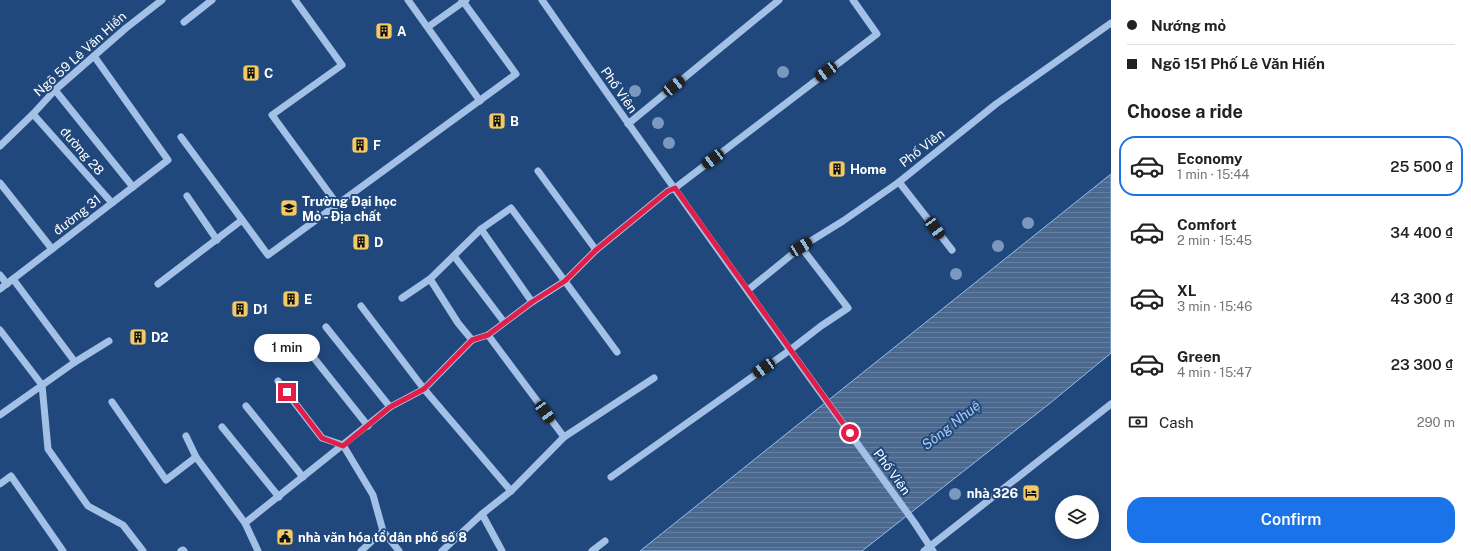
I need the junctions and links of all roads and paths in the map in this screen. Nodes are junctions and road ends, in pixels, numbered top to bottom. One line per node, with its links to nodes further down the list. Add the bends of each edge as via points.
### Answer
1 (162, 0): 12 (street, Ngõ 59 Lê Văn Hiến)
2 (212, 0): 9 (street)
3 (295, 0): 26 (street, via 342,65 272,115)
4 (408, 0): 11 (street)
5 (542, 0): 16 (street, Phố Viên)
6 (779, 0): 16 (street)
7 (853, 0): 23 (street, via 877,34)
8 (464, 1): 11 (street); 14 (street, via 516,74)
9 (184, 22)
10 (1111, 23): 20 (street, Phố Viên, via 996,104)
11 (428, 28): 14 (street)
12 (94, 56): 13 (street, Ngõ 59 Lê Văn Hiến); 22 (street, đường 31, via 168,160)
13 (55, 90): 15 (street, Ngõ 59 Lê Văn Hiến); 22 (street)
14 (480, 101): 26 (street)
15 (33, 114): 18 (street, Ngõ 59 Lê Văn Hiến); 25 (street, đường 28)
16 (628, 124): 23 (street, Phố Viên)
17 (181, 136): 27 (street)
18 (0, 146)
19 (538, 172): 32 (street)
20 (899, 182): 30 (street, Phố Viên); 33 (street)
21 (0, 183): 31 (street)
22 (133, 187): 25 (street, đường 31)
23 (675, 188): 32 (street); 41 (street, Phố Viên)
24 (187, 196): 29 (street)
25 (112, 203): 31 (street, đường 31)
26 (337, 204): 27 (street, via 268,255)
27 (242, 220): 29 (street)
28 (482, 229): 34 (street); 38 (street, via 512,208); 43 (street)
29 (217, 240): 39 (street)
30 (801, 247): 41 (street, Phố Viên); 52 (street, via 848,308)
31 (52, 249): 37 (street, đường 31)
32 (596, 250): 38 (street)
33 (952, 250)
34 (454, 256): 36 (street); 45 (street)
35 (0, 275): 37 (street)
36 (430, 279): 42 (street); 49 (street)
37 (10, 281): 40 (street, đường 31); 54 (street)
38 (565, 281): 43 (street); 53 (street)
39 (158, 284)
40 (0, 289)
41 (748, 290): 52 (street, Phố Viên)
42 (402, 298)
43 (532, 302): 45 (street)
44 (361, 306): 58 (street)
45 (504, 322): 48 (street)
46 (326, 327): 62 (street)
47 (0, 330): 57 (street)
48 (488, 335): 49 (street); 67 (street)
49 (472, 340): 58 (street)
50 (109, 341): 54 (street)
51 (302, 343): 64 (street)
52 (790, 350): 71 (street); 79 (street, Phố Viên, via 914,522)
53 (617, 352)
54 (75, 362): 57 (street)
55 (654, 378): 67 (street)
56 (278, 381): 68 (street, via 322,438)
57 (42, 385): 63 (street); 81 (street, via 48,449 88,506 123,525)
58 (424, 389): 62 (street); 73 (street)
59 (112, 402): 69 (street, via 166,480)
60 (1111, 404): 79 (street)
61 (246, 406): 70 (street)
62 (390, 407): 64 (street)
63 (0, 415)
64 (368, 426): 68 (street)
65 (222, 427): 74 (street)
66 (186, 436): 69 (street)
67 (564, 437): 73 (street)
68 (343, 446): 70 (street); 77 (street, via 373,495)
69 (196, 457): 76 (street)
70 (303, 477): 74 (street)
71 (611, 477)
72 (0, 484): 80 (street, via 11,476)
73 (511, 490): 75 (street)
74 (279, 497): 76 (street)
75 (482, 514): 87 (street); 88 (street)
76 (246, 523): 84 (street)
77 (383, 531): 85 (street); 86 (street)
78 (605, 541): 89 (street)
79 (929, 550)
80 (63, 551)
81 (143, 551)
82 (181, 551): 83 (street)
83 (184, 551)
84 (258, 551)
85 (361, 551)
86 (399, 551)
87 (442, 551)
88 (502, 551)
89 (592, 551)

